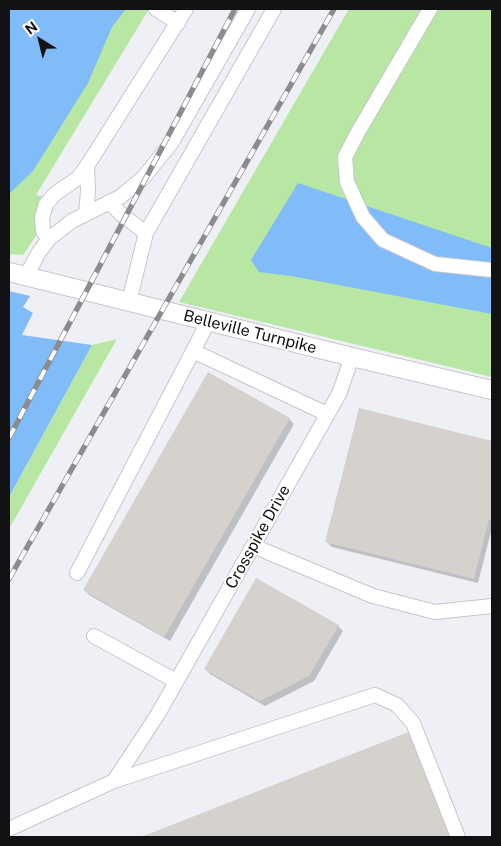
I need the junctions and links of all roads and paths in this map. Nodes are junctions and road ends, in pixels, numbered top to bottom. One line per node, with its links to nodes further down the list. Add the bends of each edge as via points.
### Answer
1 (156, 9): 6 (street)
2 (186, 9): 6 (street)
3 (248, 9): 8 (street, via 172,142 143,178)
4 (274, 9): 10 (street)
5 (430, 9): 12 (street, via 345,158 348,182 363,217 383,240 435,264)
6 (178, 23): 7 (street)
7 (87, 166): 9 (street); 11 (street, via 78,178 46,204 43,230)
8 (109, 202): 9 (street); 10 (street)
9 (86, 214): 11 (street)
10 (146, 233): 15 (street)
11 (49, 239): 14 (street)
12 (492, 270)
13 (9, 272): 14 (main road, Belleville Turnpike)
14 (26, 276): 15 (main road, Belleville Turnpike)
15 (129, 302): 16 (main road, Belleville Turnpike)
16 (208, 322): 17 (street); 18 (main road, Belleville Turnpike)
17 (193, 351): 20 (street); 22 (street)
18 (352, 357): 19 (main road, Belleville Turnpike); 20 (street, Crosspike Drive, via 343,384)
19 (492, 390)
20 (327, 414): 21 (street, Crosspike Drive)
21 (253, 546): 23 (street, via 373,596 435,612); 25 (street, Crosspike Drive)
22 (77, 573)
23 (492, 606)
24 (94, 636): 25 (street)
25 (176, 681): 26 (street, Crosspike Drive)
26 (114, 781): 27 (street); 28 (street, via 375,695 397,705 413,723)
27 (9, 829)
28 (458, 837)

